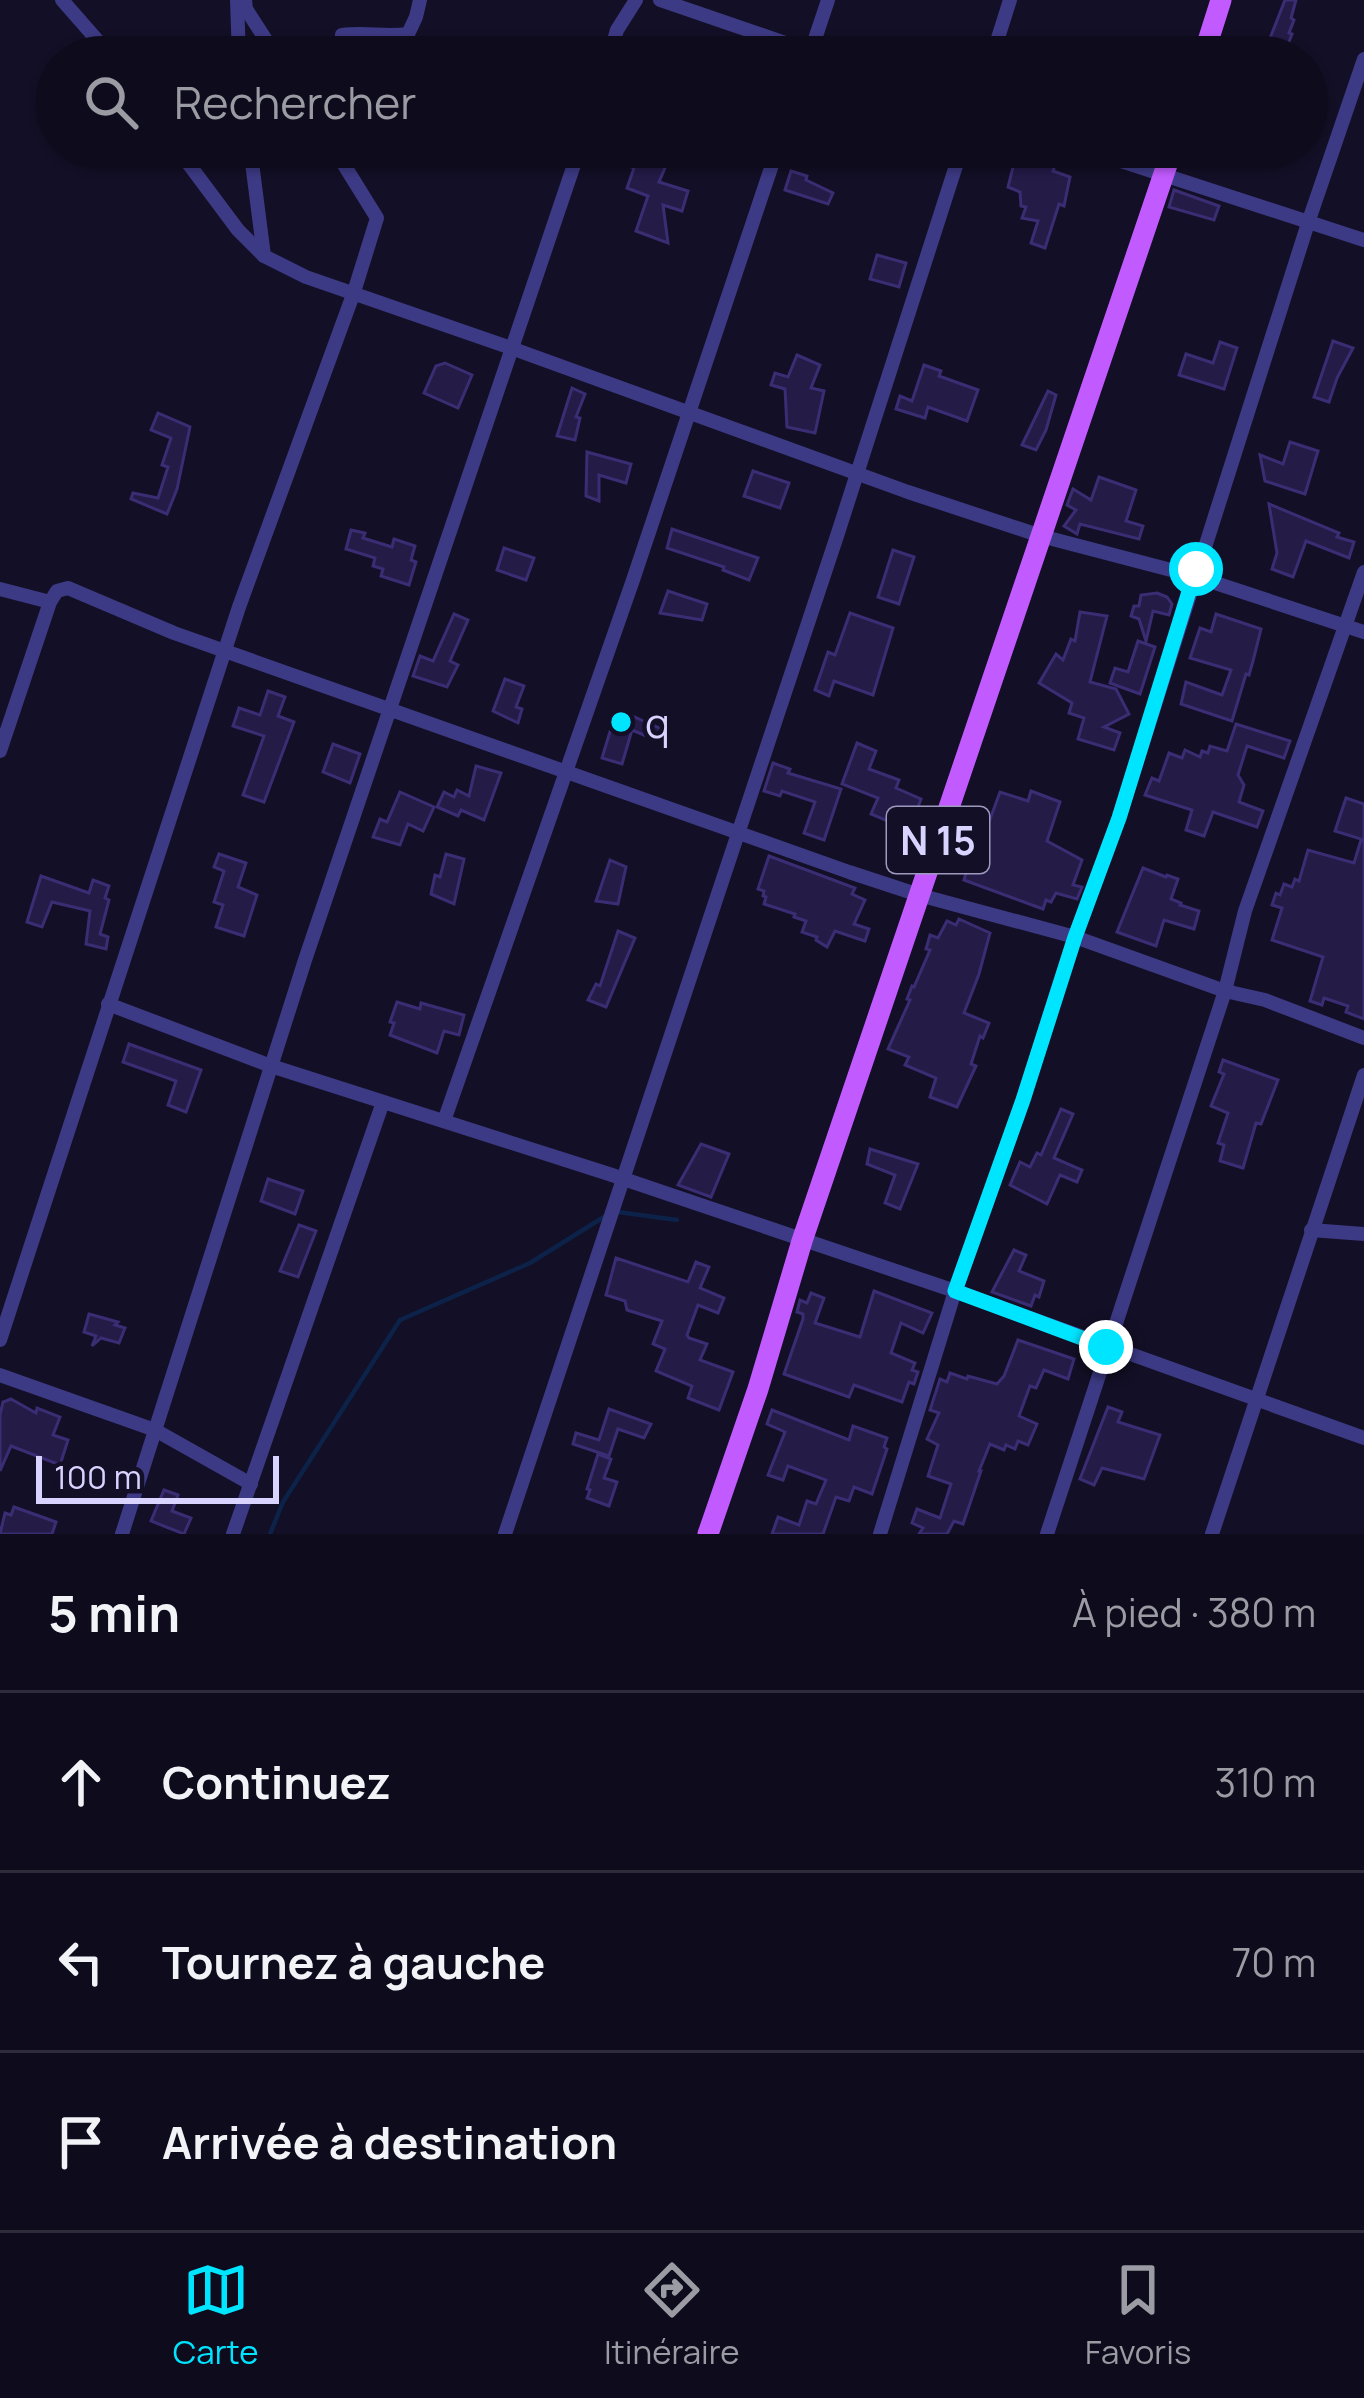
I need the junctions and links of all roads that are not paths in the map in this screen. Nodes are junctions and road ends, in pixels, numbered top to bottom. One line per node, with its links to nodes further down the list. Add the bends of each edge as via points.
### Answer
1 (62, 0): 9 (street)
2 (241, 0): 10 (street); 11 (street)
3 (420, 0): 14 (street, via 408,34)
4 (636, 0): 15 (street)
5 (660, 0): 16 (street)
6 (828, 0): 17 (street)
7 (1010, 0): 18 (street)
8 (1221, 0): 19 (main road)
9 (94, 36)
10 (240, 36)
11 (263, 36)
12 (342, 36): 13 (street)
13 (377, 36)
14 (395, 36)
15 (615, 36)
16 (761, 36)
17 (819, 36)
18 (999, 36)
19 (1210, 36)
20 (1364, 59): 21 (street)
21 (1328, 164)
22 (192, 168): 34 (street)
23 (253, 168): 34 (street)
24 (347, 168): 35 (street, via 377,218)
25 (573, 168): 36 (street)
26 (771, 168): 37 (street)
27 (955, 168): 38 (street)
28 (1138, 168): 31 (street)
29 (1167, 168): 31 (main road, N 15)
30 (1327, 168): 32 (street)
31 (1164, 177): 32 (street); 39 (main road, N 15)
32 (1309, 220): 33 (street); 41 (street)
33 (1364, 240)
34 (264, 256): 35 (street)
35 (354, 292): 36 (street); 46 (street)
36 (511, 348): 37 (street); 47 (street)
37 (689, 412): 38 (street); 49 (street)
38 (857, 473): 39 (street); 50 (street)
39 (1042, 536): 41 (street); 51 (main road, N 15)
40 (1364, 572): 44 (street)
41 (1194, 576): 44 (street); 52 (street)
42 (0, 589): 43 (street)
43 (50, 602): 46 (street, via 68,588); 48 (street)
44 (1345, 626): 45 (street); 53 (street)
45 (1364, 632)
46 (224, 651): 47 (street); 54 (street)
47 (389, 709): 49 (street); 56 (street)
48 (0, 751)
49 (566, 772): 50 (street); 59 (street)
50 (738, 832): 51 (street); 60 (street)
51 (920, 896): 52 (street); 63 (main road, N 15)
52 (1075, 937): 53 (street); 64 (street)
53 (1225, 991): 55 (street); 66 (street)
54 (108, 1004): 56 (street); 65 (street)
55 (1364, 1037)
56 (272, 1066): 58 (street); 69 (street)
57 (1364, 1075): 61 (street)
58 (383, 1102): 59 (street); 71 (street)
59 (444, 1121): 60 (street)
60 (623, 1179): 63 (street); 74 (street)
61 (1311, 1230): 62 (street); 68 (street)
62 (1364, 1234)
63 (802, 1241): 64 (street); 75 (main road, N 15)
64 (955, 1291): 66 (street); 76 (street)
65 (0, 1340)
66 (1106, 1347): 68 (street); 77 (street)
67 (0, 1375): 69 (street)
68 (1256, 1400): 70 (street); 78 (street)
69 (155, 1430): 71 (street); 72 (street)
70 (1364, 1438)
71 (251, 1484): 73 (street)
72 (122, 1534)
73 (233, 1534)
74 (505, 1534)
75 (708, 1534)
76 (880, 1534)
77 (1047, 1534)
78 (1212, 1534)

